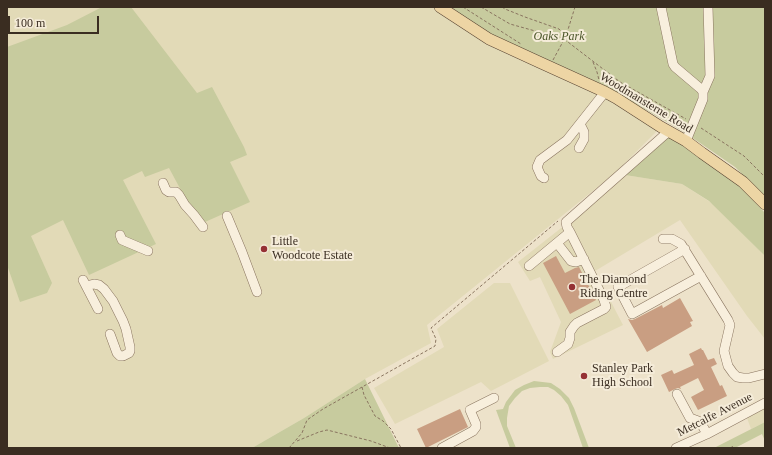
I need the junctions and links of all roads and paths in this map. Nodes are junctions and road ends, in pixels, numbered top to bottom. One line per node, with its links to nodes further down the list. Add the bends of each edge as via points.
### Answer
1 (440, 7): 10 (main road, Woodmansterne Road, via 489,39)
2 (463, 7): 10 (path)
3 (481, 7): 9 (path, via 510,24)
4 (502, 7): 8 (path, via 559,29)
5 (575, 7): 8 (path)
6 (661, 7): 14 (street, via 673,64)
7 (708, 7): 14 (street, via 710,76)
8 (566, 36): 9 (path)
9 (564, 39): 11 (path); 12 (path)
10 (519, 52): 13 (main road, Woodmansterne Road)
11 (553, 59)
12 (593, 62): 13 (path); 15 (path)
13 (602, 88): 18 (street); 19 (main road, Woodmansterne Road)
14 (703, 92): 17 (street, via 703,99)
15 (647, 98): 16 (path); 17 (path)
16 (643, 112)
17 (693, 123): 20 (street); 22 (path, via 744,156)
18 (580, 124): 21 (street, via 584,139); 23 (street, via 567,140 540,160 537,167)
19 (669, 131): 20 (main road, Woodmansterne Road); 27 (street)
20 (686, 141): 25 (main road, Woodmansterne Road, via 744,182)
21 (579, 148)
22 (765, 177)
23 (544, 178)
24 (163, 183): 28 (street, via 166,190 179,195)
25 (765, 204)
26 (227, 216): 38 (street)
27 (566, 222): 29 (street); 43 (path, via 561,219 431,328 436,339 435,346)
28 (203, 227)
29 (570, 232): 32 (street); 35 (street)
30 (120, 236): 34 (street, via 122,240)
31 (663, 239): 33 (street, via 672,238)
32 (557, 243): 35 (street, via 571,261); 36 (street)
33 (685, 249): 37 (street); 37 (street, via 618,287 632,314)
34 (148, 251)
35 (584, 259): 41 (street, via 606,307 577,323 570,332 568,344)
36 (529, 266)
37 (701, 276): 42 (street, via 730,325 724,351 730,370 743,378)
38 (257, 292)
39 (98, 310): 40 (street, via 85,283 104,288 113,300 126,329 129,353 120,356)
40 (110, 334)
41 (557, 352)
42 (765, 374)
43 (362, 387): 48 (path, via 307,420); 51 (path, via 375,416 392,429)
44 (677, 394): 47 (street, via 690,418 701,423)
45 (494, 398): 52 (street, via 470,410 476,424 473,431)
46 (765, 403): 47 (street, Metcalfe Avenue)
47 (707, 434): 53 (street, Metcalfe Avenue)
48 (296, 441): 49 (path); 50 (path, via 327,430)
49 (289, 448)
50 (390, 448)
51 (401, 448)
52 (442, 448)
53 (676, 448)

